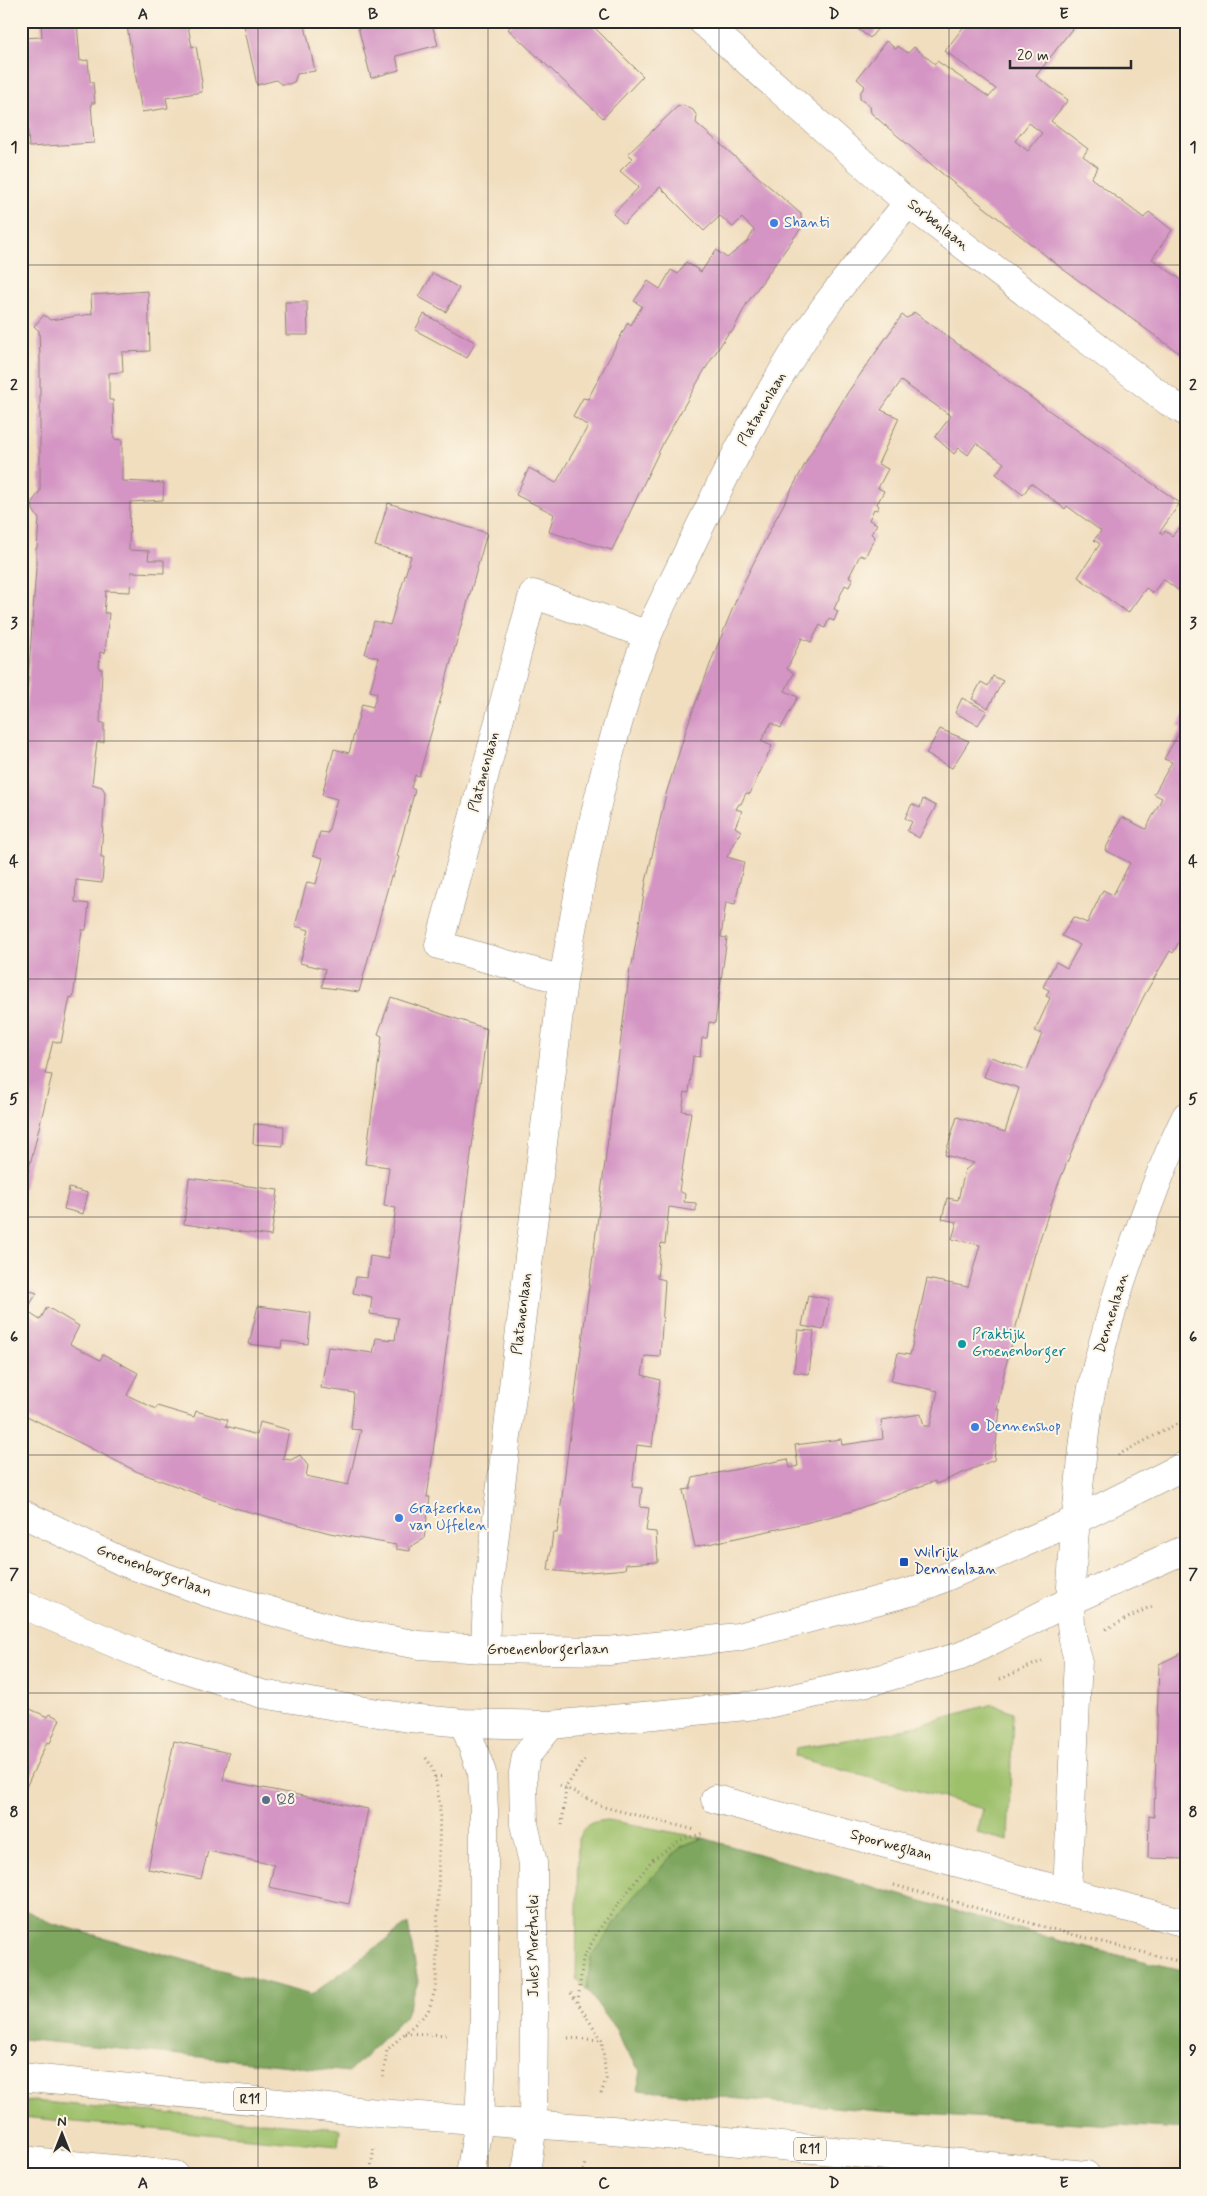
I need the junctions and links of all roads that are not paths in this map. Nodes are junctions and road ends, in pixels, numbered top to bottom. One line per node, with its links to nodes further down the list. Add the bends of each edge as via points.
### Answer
1 (702, 21): 2 (main road, Sorbenlaan)
2 (908, 203): 3 (main road, Sorbenlaan); 4 (main road, Platanenlaan, via 828,304 790,359 725,475)
3 (1186, 412)
4 (648, 635): 5 (main road, Platanenlaan, via 621,717 597,808); 5 (main road, Platanenlaan, via 533,594 439,945)
5 (563, 980): 13 (main road, Platanenlaan, via 488,1589)
6 (1186, 1116): 9 (main road, Dennenlaan, via 1168,1152 1121,1280 1100,1351 1079,1478)
7 (1186, 1465): 9 (main road, Groenenborgerlaan)
8 (21, 1513): 13 (main road, Groenenborgerlaan, via 122,1561 209,1593 340,1631 419,1645)
9 (1076, 1520): 11 (main road); 13 (main road, Groenenborgerlaan, via 914,1591 738,1637 608,1651)
10 (1186, 1548): 11 (main road)
11 (1070, 1602): 15 (main road, via 961,1656 880,1679 766,1704); 17 (main road, via 1073,1645 1078,1659)
12 (21, 1604): 14 (main road, via 140,1654 262,1694 409,1718)
13 (485, 1650)
14 (464, 1723): 15 (main road); 20 (main road, via 482,1772 484,1810 484,2015)
15 (551, 1725): 21 (main road, Jules Moretuslei, via 526,1756 523,1773 524,1824 533,1863)
16 (715, 1799): 17 (main road, Spoorweglaan)
17 (1067, 1892): 18 (main road, Spoorweglaan)
18 (1186, 1923)
19 (21, 2077): 20 (main road, R11)
20 (479, 2121): 21 (main road, R11); 24 (main road)
21 (533, 2124): 25 (main road, Jules Moretuslei); 26 (main road, R11)
22 (21, 2160): 23 (main road)
23 (175, 2175)
24 (470, 2175)
25 (524, 2175)
26 (1086, 2175)

